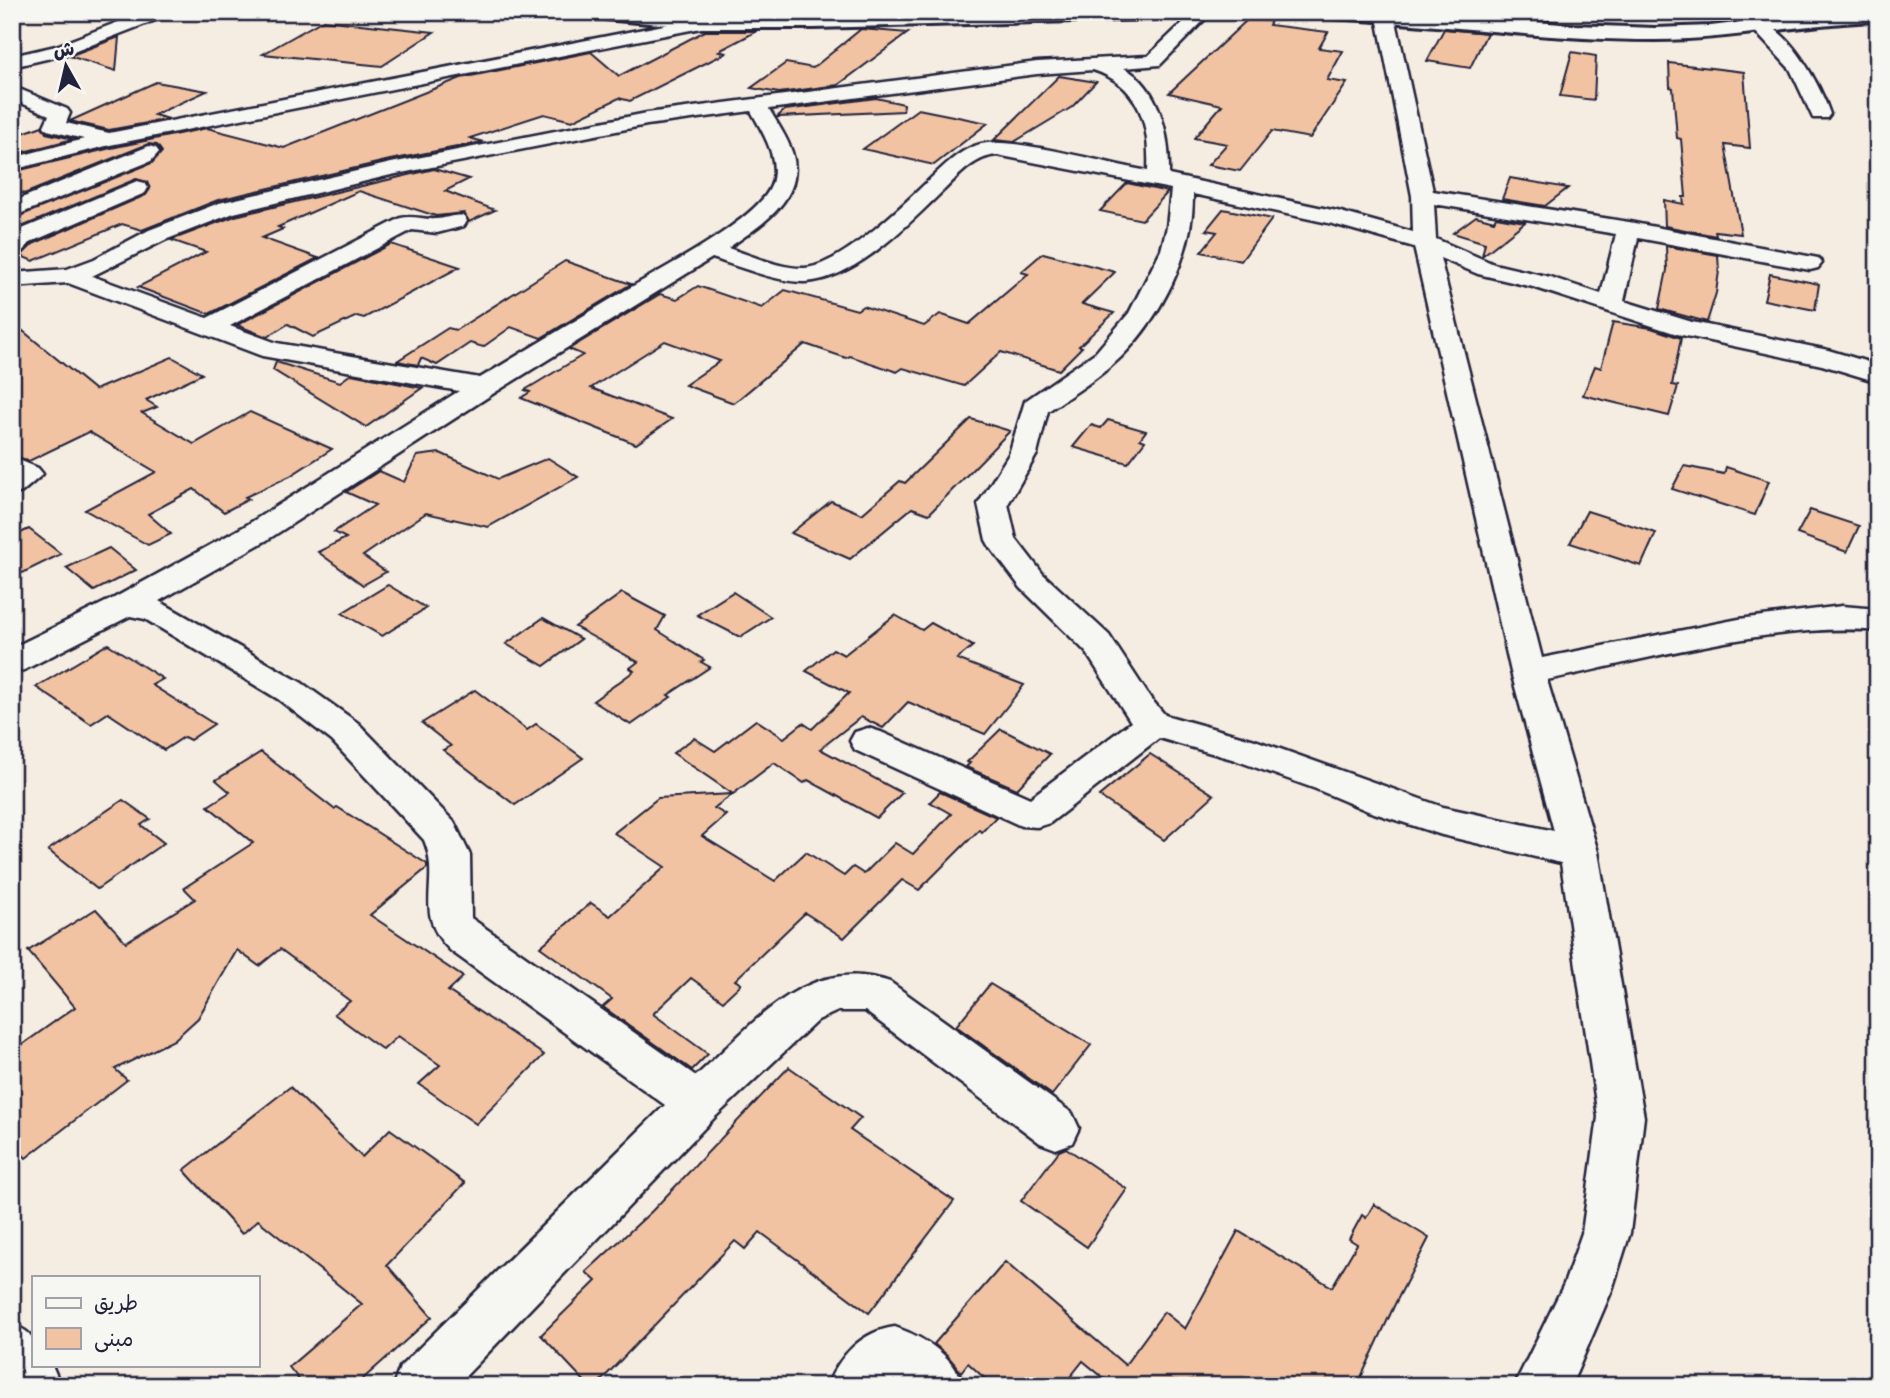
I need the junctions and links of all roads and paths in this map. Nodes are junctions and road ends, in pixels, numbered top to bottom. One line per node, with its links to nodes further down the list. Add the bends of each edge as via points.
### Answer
1 (106, 12): 9 (street)
2 (160, 12): 9 (street)
3 (593, 12): 10 (street)
4 (1192, 12): 10 (street)
5 (1205, 12): 13 (street, via 1153,61)
6 (1332, 12): 7 (street)
7 (1385, 13): 11 (street, via 1655,34); 21 (street)
8 (1878, 15): 11 (street)
9 (138, 21): 12 (street, via 62,50)
10 (705, 22): 17 (street)
11 (1760, 27): 16 (street, via 1799,65 1813,88)
12 (12, 62)
13 (1094, 64): 15 (street); 19 (street, via 1121,73 1136,87 1152,120)
14 (12, 92): 17 (street, via 60,113 54,126)
15 (757, 104): 28 (street, via 782,153 786,172 781,191 763,212); 30 (street, via 647,119 318,185 195,219)
16 (1820, 114)
17 (109, 139): 18 (street); 22 (street, via 150,154)
18 (12, 164)
19 (1170, 182): 26 (street, via 1325,215); 28 (street, via 1025,153 983,150 962,161 891,228 828,271 786,272); 42 (street, via 1184,204 1174,248 1134,325 1083,376 1035,407 1023,454 993,504 1001,540 1032,581 1097,643)
20 (137, 188): 25 (street)
21 (1423, 196): 24 (street); 26 (street)
22 (12, 210)
23 (456, 221): 33 (street, via 405,225)
24 (1629, 229): 29 (street); 32 (street)
25 (22, 230): 27 (street)
26 (1425, 243): 32 (street, via 1486,269); 41 (street)
27 (12, 250): 31 (street)
28 (709, 250): 35 (street)
29 (1810, 263)
30 (70, 276): 31 (street); 33 (street)
31 (22, 279)
32 (1611, 304): 34 (street, via 1686,329 1828,358)
33 (207, 328): 35 (street, via 271,350)
34 (1878, 374)
35 (484, 387): 38 (street, via 256,533)
36 (12, 466): 37 (street, via 28,474)
37 (12, 486)
38 (126, 605): 40 (street); 45 (street, via 154,610 290,691 345,732 440,832 450,855 453,927)
39 (1878, 620): 41 (street, via 1842,617 1739,630)
40 (12, 662)
41 (1528, 672): 44 (street)
42 (1153, 724): 43 (street, via 1037,813 1021,812); 44 (street, via 1242,749 1442,821)
43 (868, 741)
44 (1579, 852): 52 (street, via 1621,1116 1606,1233 1587,1290)
45 (698, 1103): 46 (street, via 803,1007 818,997 851,991 875,995); 49 (street)
46 (1056, 1128)
47 (12, 1350): 48 (street)
48 (35, 1386)
49 (419, 1386)
50 (853, 1386): 51 (street, via 871,1363 891,1352 904,1353)
51 (939, 1386)
52 (1540, 1386)

